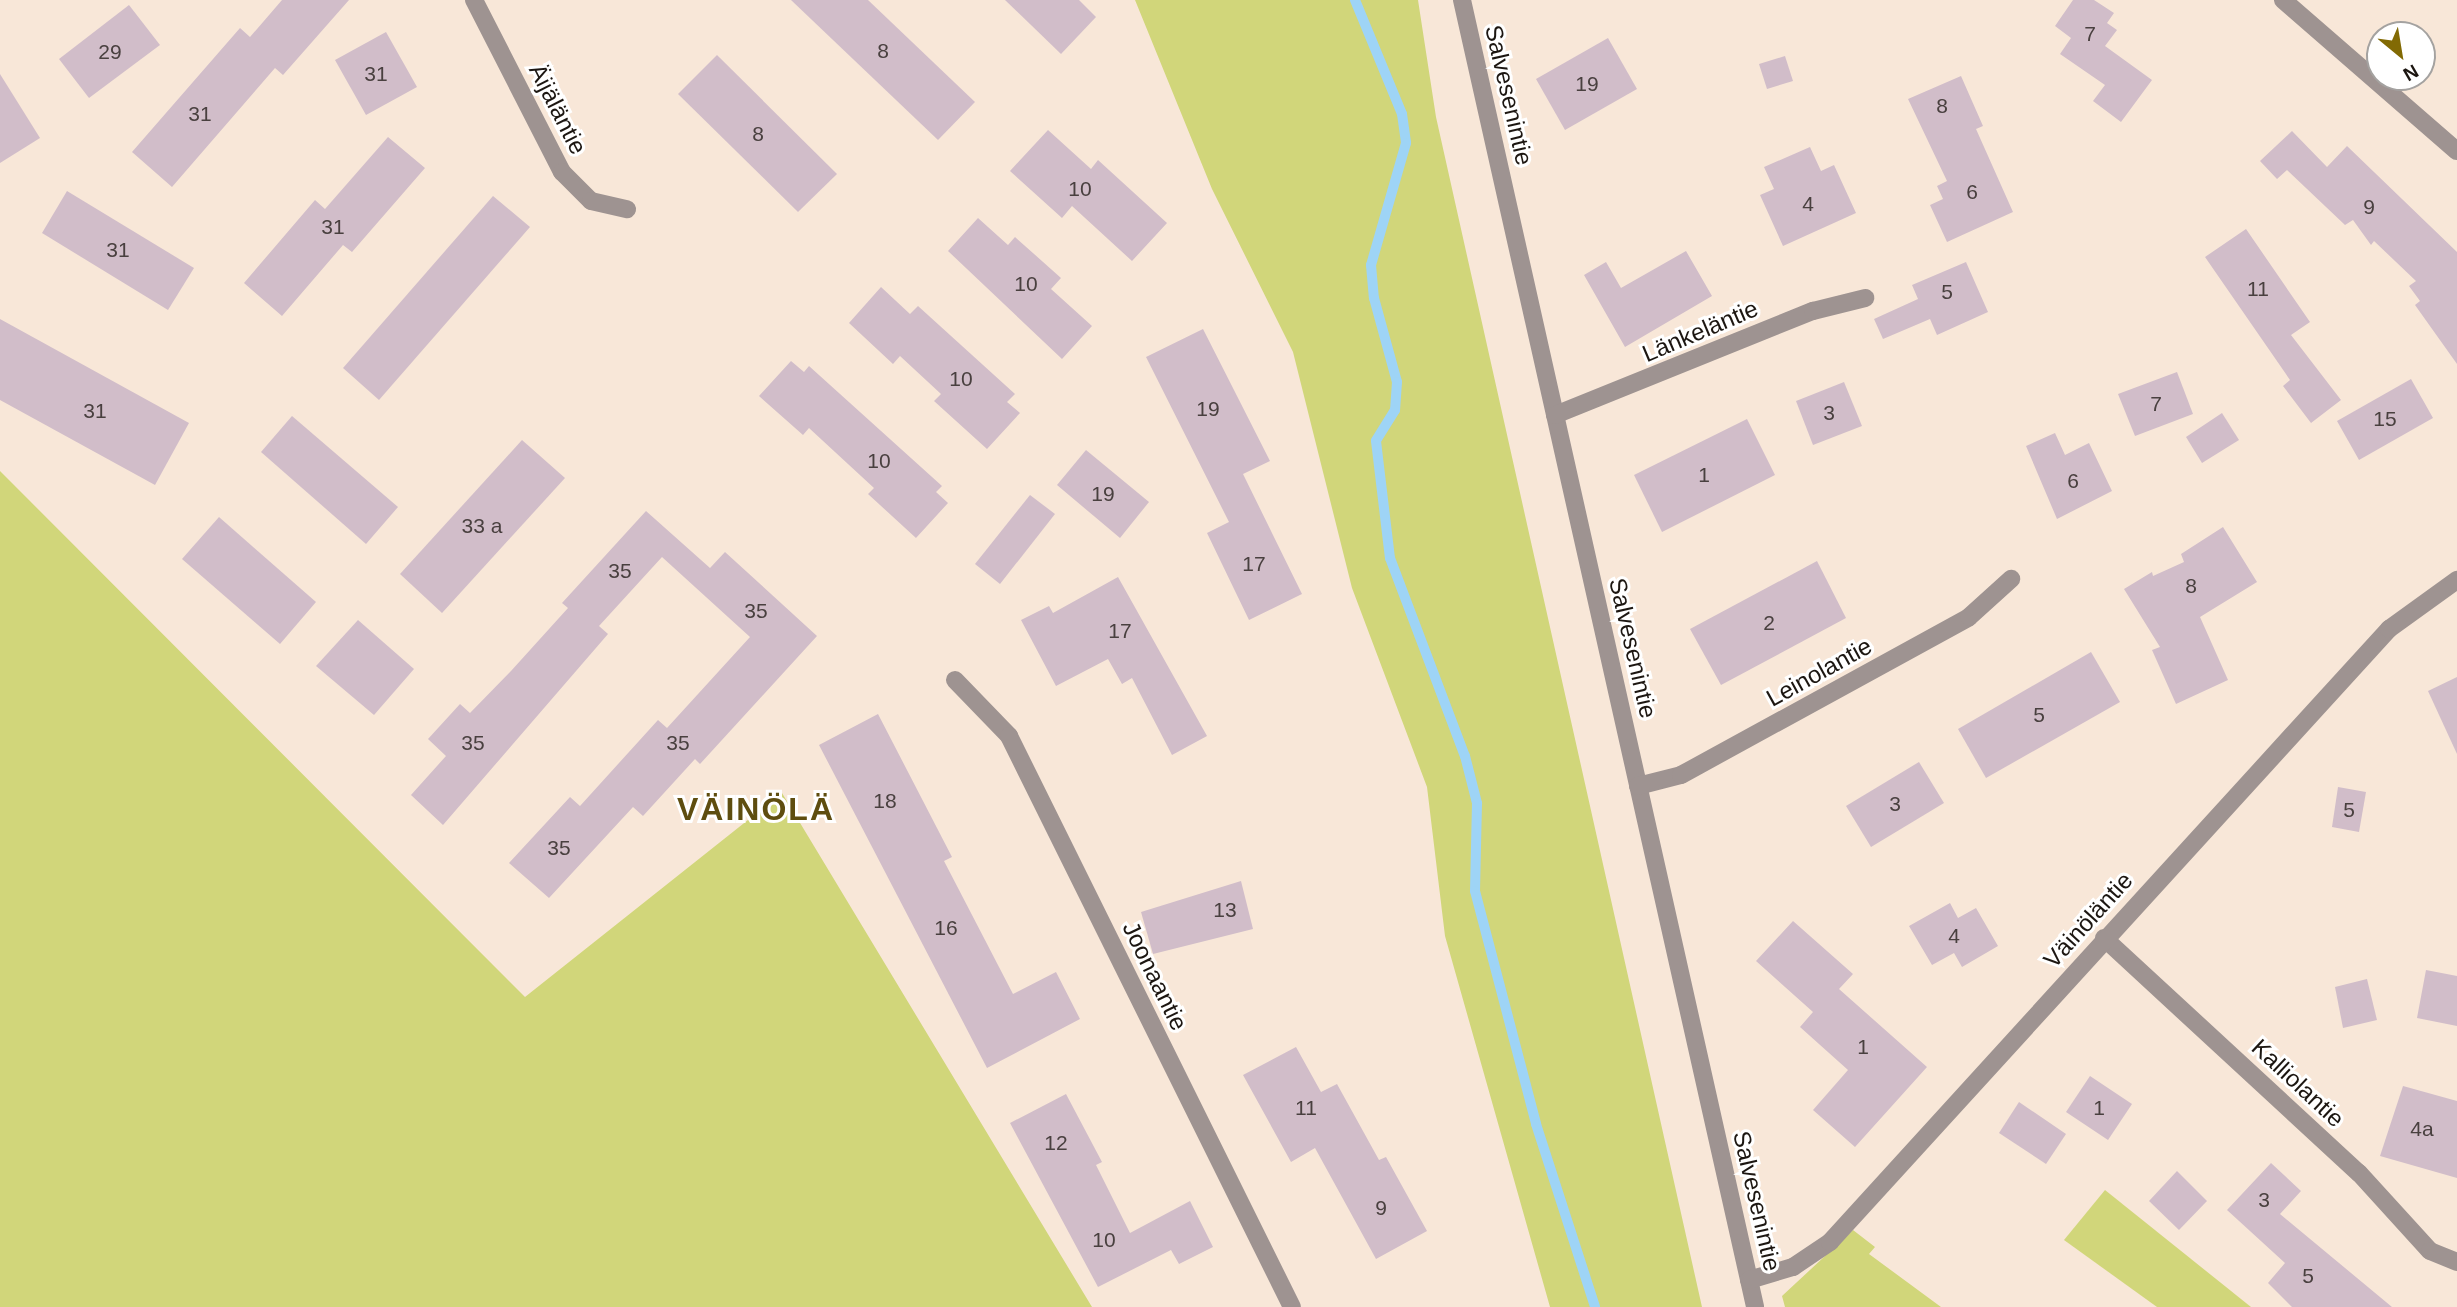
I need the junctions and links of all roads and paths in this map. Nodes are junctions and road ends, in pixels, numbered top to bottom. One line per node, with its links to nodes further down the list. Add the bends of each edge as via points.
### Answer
1 (474, 0): 5 (street, Äijäläntie, via 562,172 591,201)
2 (1462, 0): 7 (street, Salvesenintie)
3 (2283, 0): 4 (street)
4 (2457, 151)
5 (627, 209)
6 (1865, 298): 7 (street, Länkeläntie, via 1813,311)
7 (1555, 415): 11 (street, Salvesenintie)
8 (2011, 579): 11 (street, Leinolantie, via 1969,617 1681,775)
9 (2457, 580): 12 (street, Väinöläntie, via 2389,629)
10 (955, 680): 15 (street, Joonaantie, via 1009,736)
11 (1638, 786): 14 (street, Salvesenintie)
12 (2104, 939): 13 (street, Kalliolantie, via 2359,1174 2430,1251); 14 (street, Väinöläntie, via 1830,1242 1793,1267)
13 (2457, 1262)
14 (1749, 1280): 16 (street, Salvesenintie)
15 (1292, 1307)
16 (1755, 1307)

